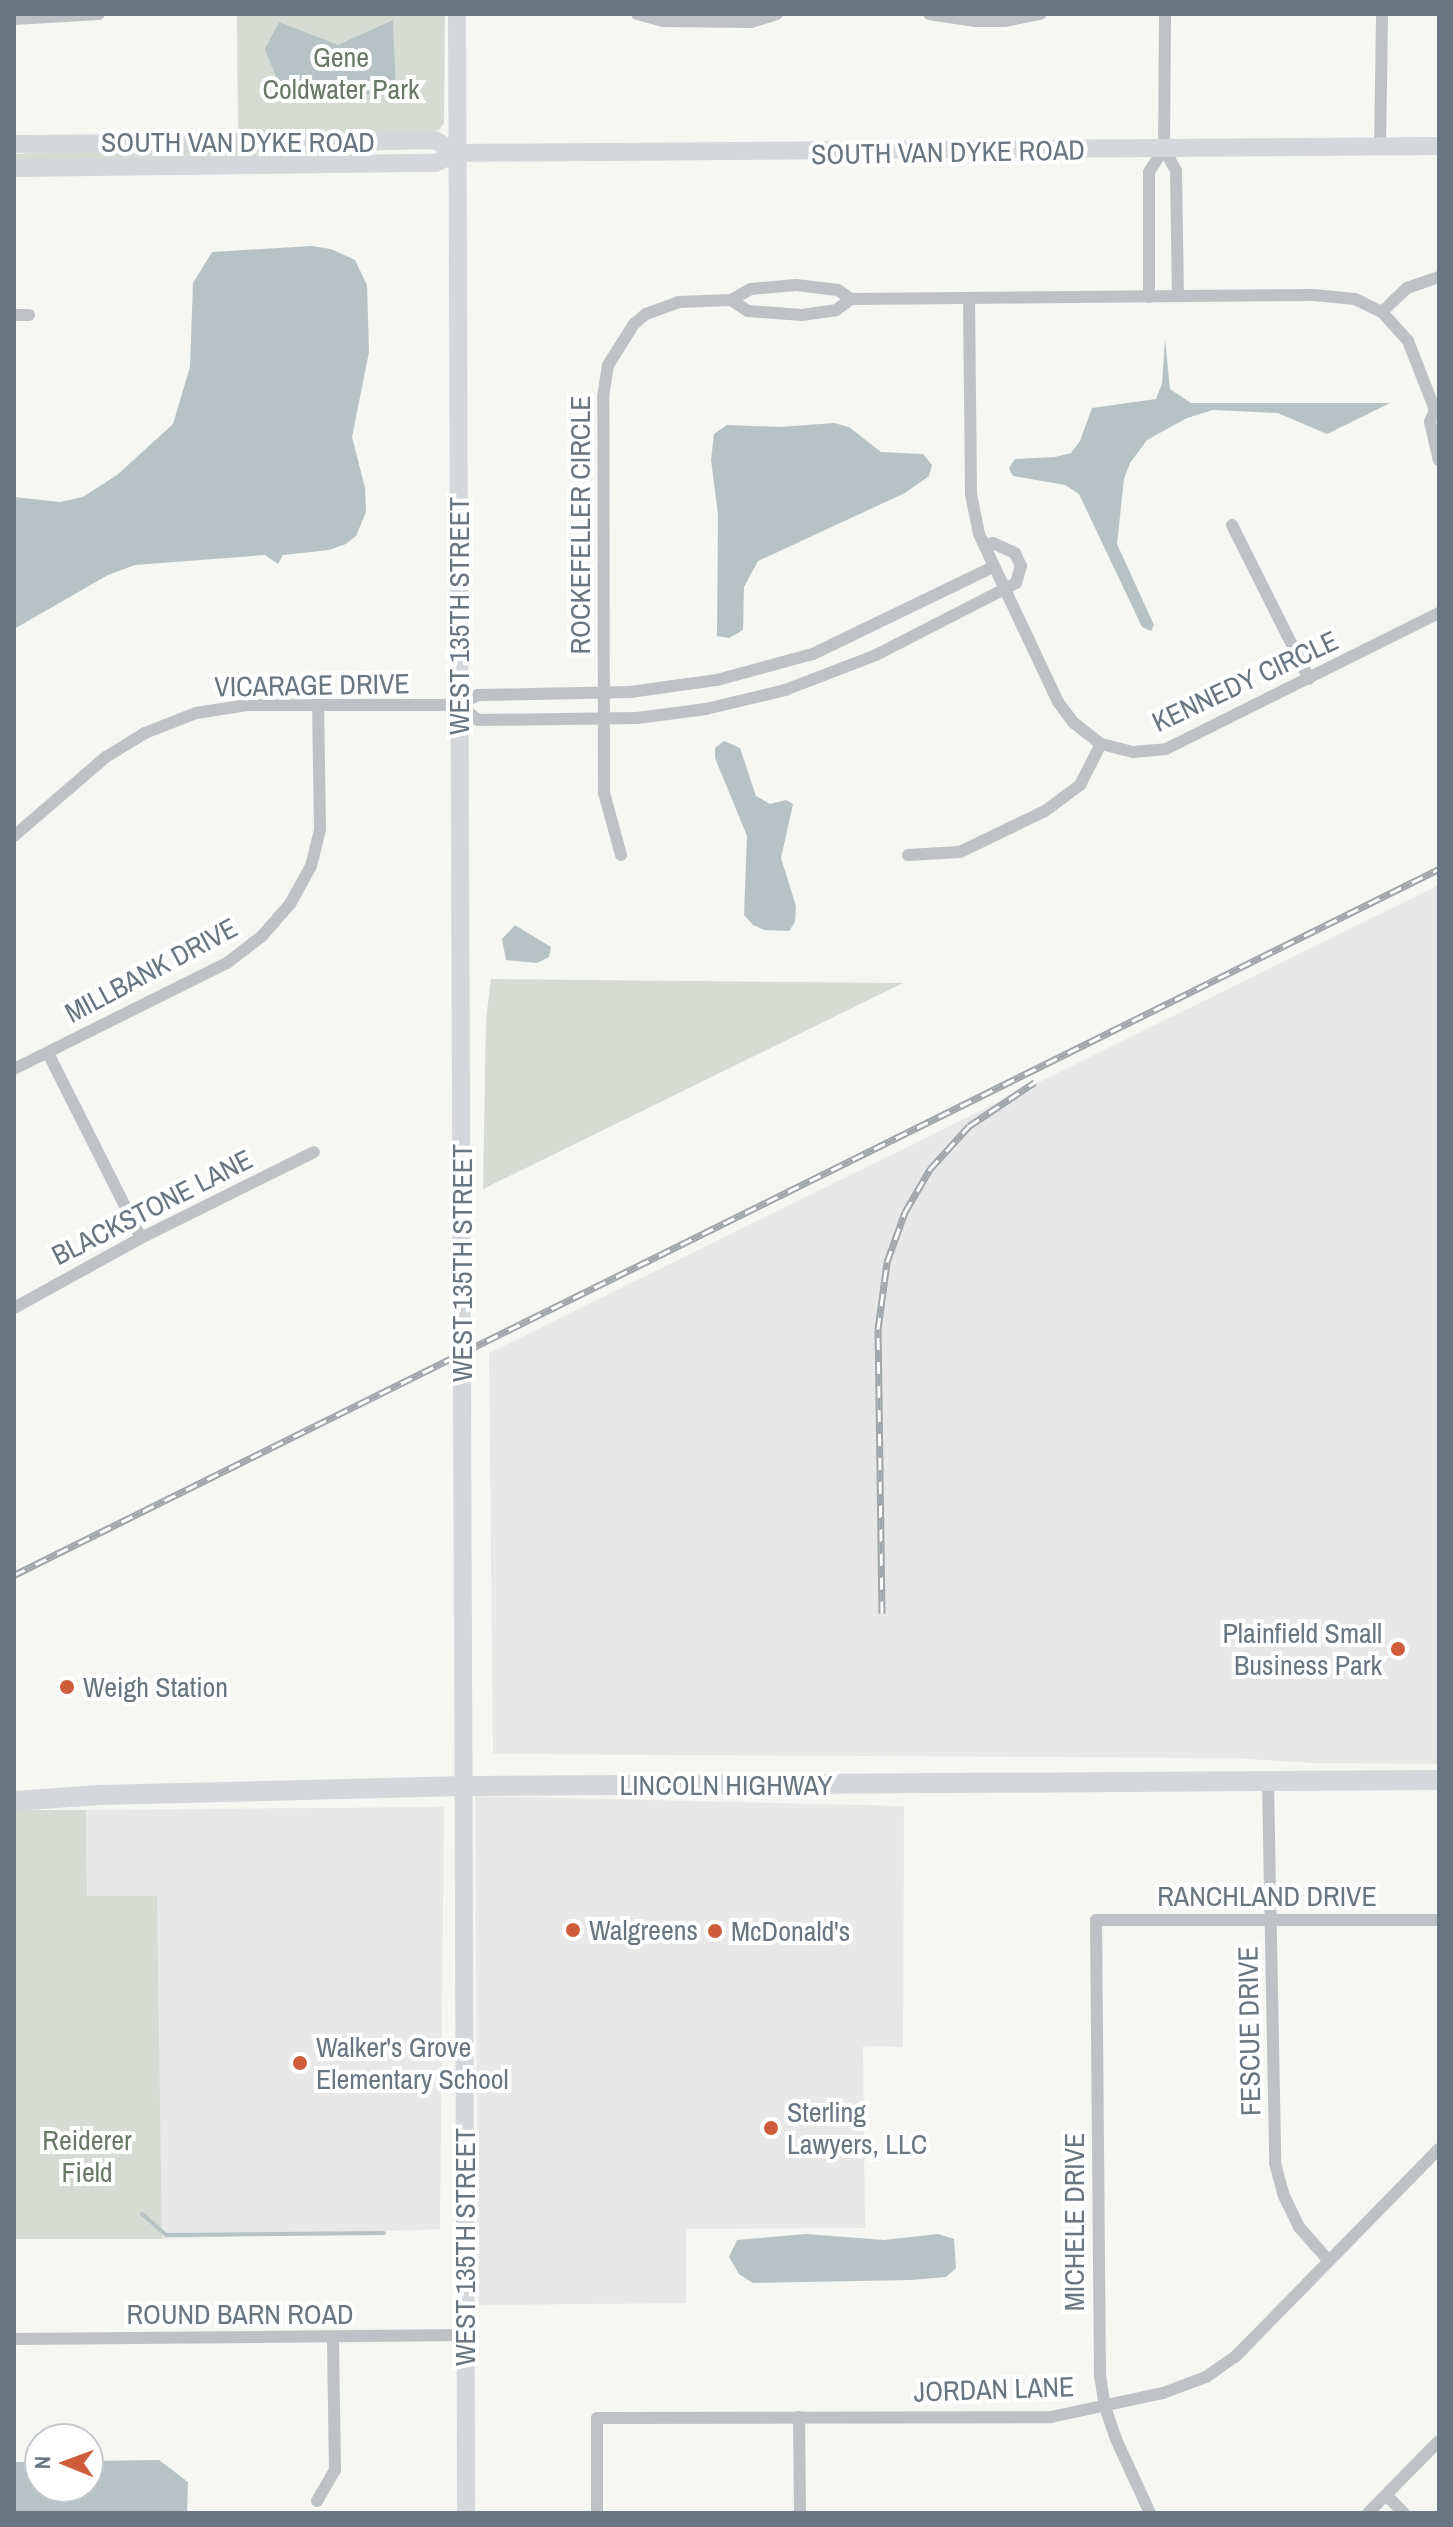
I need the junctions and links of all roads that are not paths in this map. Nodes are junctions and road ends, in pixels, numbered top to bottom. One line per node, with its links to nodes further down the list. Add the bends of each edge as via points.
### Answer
1 (99, 14): 9 (street)
2 (457, 14): 14 (street, WEST 135TH STREET)
3 (637, 14): 4 (street, via 663,21 751,22)
4 (777, 14)
5 (929, 14): 6 (street, via 1004,21)
6 (1040, 14)
7 (1165, 14): 13 (street)
8 (1382, 14): 12 (street)
9 (14, 19)
10 (14, 144): 14 (street, SOUTH VAN DYKE ROAD, via 435,140)
11 (1439, 146): 12 (street, SOUTH VAN DYKE ROAD)
12 (1380, 147): 13 (street, SOUTH VAN DYKE ROAD)
13 (1164, 149): 14 (street, SOUTH VAN DYKE ROAD); 17 (street, via 1176,171); 18 (street, via 1149,172)
14 (457, 153): 15 (street, SOUTH VAN DYKE ROAD, via 430,164); 39 (street, WEST 135TH STREET)
15 (14, 168)
16 (1439, 277): 22 (street, via 1407,288)
17 (1178, 296): 18 (street); 22 (street, via 1340,296)
18 (1149, 297): 20 (street, ROCKEFELLER CIRCLE)
19 (851, 299): 20 (street, ROCKEFELLER CIRCLE); 21 (street, ROCKEFELLER CIRCLE, via 838,290 796,285 751,289); 21 (street, ROCKEFELLER CIRCLE, via 836,310 802,315 748,311)
20 (969, 299): 28 (street, KENNEDY CIRCLE, via 971,494)
21 (731, 300): 38 (street, ROCKEFELLER CIRCLE, via 679,302 646,314 625,334 608,365 603,397)
22 (1382, 312): 25 (street, via 1408,341)
23 (14, 315): 24 (street)
24 (29, 315)
25 (1437, 411): 26 (street, via 1430,422)
26 (1439, 460)
27 (1232, 525): 36 (street)
28 (984, 546): 29 (street, KENNEDY CIRCLE); 30 (street, via 1008,548 1021,566 1016,583)
29 (993, 567): 30 (street, KENNEDY CIRCLE); 32 (street, VICARAGE DRIVE)
30 (1005, 592): 33 (street, VICARAGE DRIVE); 43 (street, KENNEDY CIRCLE, via 1058,702)
31 (1439, 613): 36 (street, KENNEDY CIRCLE)
32 (883, 623): 33 (street); 34 (street, VICARAGE DRIVE)
33 (896, 645): 35 (street, VICARAGE DRIVE)
34 (813, 654): 35 (street); 37 (street, VICARAGE DRIVE)
35 (821, 677): 40 (street, VICARAGE DRIVE)
36 (1309, 679): 43 (street, KENNEDY CIRCLE, via 1166,749 1133,752)
37 (717, 680): 38 (street, VICARAGE DRIVE); 40 (street)
38 (605, 693): 39 (street, VICARAGE DRIVE, via 478,695); 42 (street, ROCKEFELLER CIRCLE)
39 (459, 705): 41 (street, VICARAGE DRIVE); 42 (street, VICARAGE DRIVE, via 478,720); 54 (street, WEST 135TH STREET)
40 (722, 705): 42 (street, VICARAGE DRIVE)
41 (318, 708): 44 (street, VICARAGE DRIVE, via 247,705 196,713 145,733 106,757); 47 (street, MILLBANK DRIVE, via 320,829 311,866 290,904 262,936 227,963)
42 (604, 720): 45 (street, ROCKEFELLER CIRCLE, via 604,793)
43 (1101, 744): 46 (street, via 1080,785 1045,811 960,852)
44 (14, 836)
45 (621, 855)
46 (908, 855)
47 (48, 1053): 48 (street, MILLBANK DRIVE); 50 (street)
48 (14, 1069)
49 (314, 1152): 50 (street, BLACKSTONE LANE)
50 (141, 1238): 51 (street, BLACKSTONE LANE)
51 (14, 1308)
52 (1439, 1780): 53 (main road, LINCOLN HIGHWAY)
53 (1268, 1783): 54 (main road, LINCOLN HIGHWAY); 58 (street, FESCUE DRIVE)
54 (464, 1786): 55 (main road, LINCOLN HIGHWAY); 61 (street, WEST 135TH STREET)
55 (14, 1801)
56 (1096, 1920): 58 (street, RANCHLAND DRIVE); 64 (street, MICHELE DRIVE, via 1099,2352)
57 (1439, 1920): 58 (street, RANCHLAND DRIVE)
58 (1270, 1921): 60 (street, FESCUE DRIVE, via 1275,2163 1299,2227)
59 (1439, 2149): 60 (street, JORDAN LANE)
60 (1329, 2261): 64 (street, JORDAN LANE, via 1235,2357 1206,2377)
61 (466, 2335): 62 (street, ROUND BARN ROAD); 69 (street, WEST 135TH STREET)
62 (333, 2338): 63 (street, ROUND BARN ROAD); 68 (street, via 335,2470)
63 (14, 2339)
64 (1105, 2407): 65 (street, JORDAN LANE, via 1051,2417); 72 (street, MICHELE DRIVE)
65 (799, 2417): 70 (street, JORDAN LANE, via 597,2418); 71 (street)
66 (1439, 2441): 67 (street)
67 (1386, 2495): 73 (street); 74 (street)
68 (317, 2501)
69 (466, 2513)
70 (597, 2513)
71 (800, 2513)
72 (1150, 2513)
73 (1368, 2513)
74 (1404, 2513)

